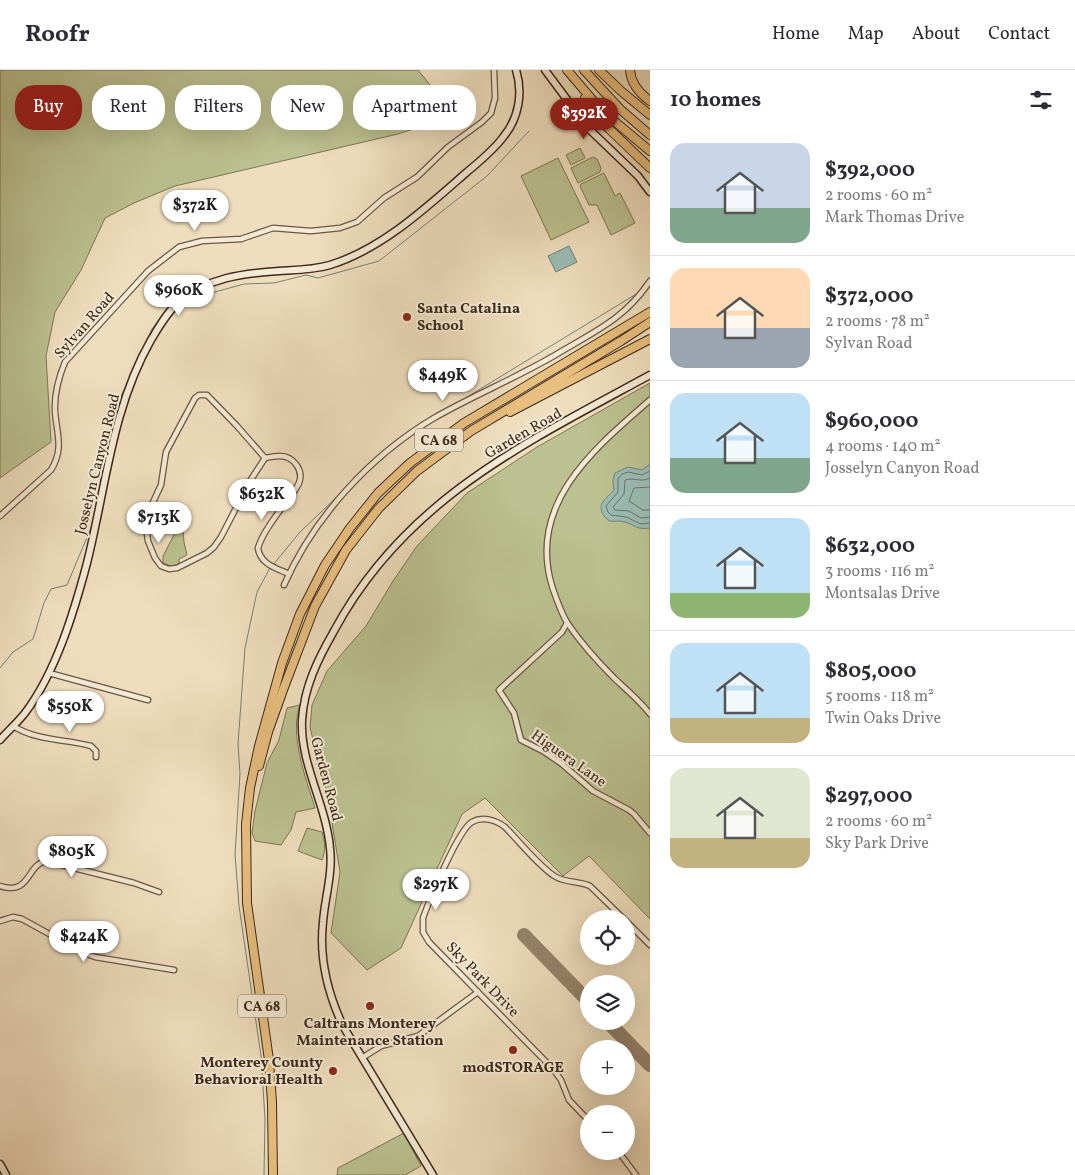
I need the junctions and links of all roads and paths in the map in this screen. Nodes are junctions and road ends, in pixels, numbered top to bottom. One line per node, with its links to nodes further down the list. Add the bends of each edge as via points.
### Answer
1 (494, 70): 25 (street, Sylvan Road, via 495,98 491,113 417,177 379,202 357,222 318,230 273,228 235,240 191,242 171,252 151,268 66,362 56,391 59,448 55,463)
2 (516, 70): 29 (street, Josselyn Canyon Road, via 519,98 505,136 450,187 394,231 354,256 328,266 245,274 208,284 187,295 166,316 138,366 122,408 86,567)
3 (545, 70): 14 (street, via 588,129 638,176)
4 (567, 70): 8 (highway)
5 (584, 70): 11 (highway, via 620,109)
6 (599, 70): 10 (highway)
7 (630, 70): 9 (highway, via 636,88)
8 (576, 81): 12 (highway, via 609,118); 13 (highway, via 598,116)
9 (650, 101)
10 (650, 115)
11 (650, 135)
12 (650, 152)
13 (650, 168)
14 (650, 192)
15 (650, 281): 26 (street, via 634,304 618,317 529,370 434,418 389,449 326,516)
16 (650, 312): 36 (highway, CA 68, via 446,436 398,474 353,523 317,579 292,634 253,772)
17 (650, 322): 23 (highway, CA 68)
18 (650, 335): 20 (highway)
19 (650, 339): 20 (highway)
20 (609, 361): 23 (highway)
21 (650, 375): 45 (street, Garden Road, via 478,474 417,522 354,597 312,674 303,709 302,730 306,758 331,849 331,870 322,924 326,978 334,1006)
22 (650, 400): 28 (street, via 616,429 581,466 555,510 548,538 548,568 555,596)
23 (462, 437): 36 (highway, CA 68, via 426,463 386,500 352,542 324,587 302,637 268,732 253,794)
24 (265, 458): 24 (street, via 211,550 177,568 169,569 159,564 148,541 148,513 161,485 166,452 195,398 207,395); 26 (street, via 285,456 300,471 299,484 258,548 265,562)
25 (0, 516)
26 (289, 574): 27 (street)
27 (284, 585)
28 (567, 623): 31 (street, via 608,672); 35 (street, Higuera Lane, via 562,632 499,690 514,712 520,740 562,764 593,791 629,810)
29 (49, 673): 30 (street); 32 (street, Josselyn Canyon Road)
30 (148, 700)
31 (650, 714)
32 (13, 726): 33 (street, Josselyn Canyon Road); 34 (street, via 41,737 91,746)
33 (0, 740)
34 (96, 757)
35 (650, 833)
36 (247, 837): 50 (highway, CA 68, via 248,908 270,1062)
37 (0, 886): 38 (street, via 20,886 46,861)
38 (159, 892)
39 (615, 910): 44 (street, Sky Park Drive, via 590,886 551,874 500,824 489,820 470,823 458,840 422,924 429,942)
40 (0, 921): 43 (street, via 13,917 22,919 95,957)
41 (635, 930): 42 (street, Sky Park Drive)
42 (650, 945)
43 (174, 970)
44 (478, 992): 45 (street, via 418,1036 381,1046); 46 (street, Sky Park Drive, via 554,1069 569,1100)
45 (362, 1058): 51 (street, Garden Road)
46 (580, 1112)
47 (625, 1160): 52 (street)
48 (0, 1164): 49 (street)
49 (6, 1175)
50 (273, 1175)
51 (433, 1175)
52 (636, 1175)

